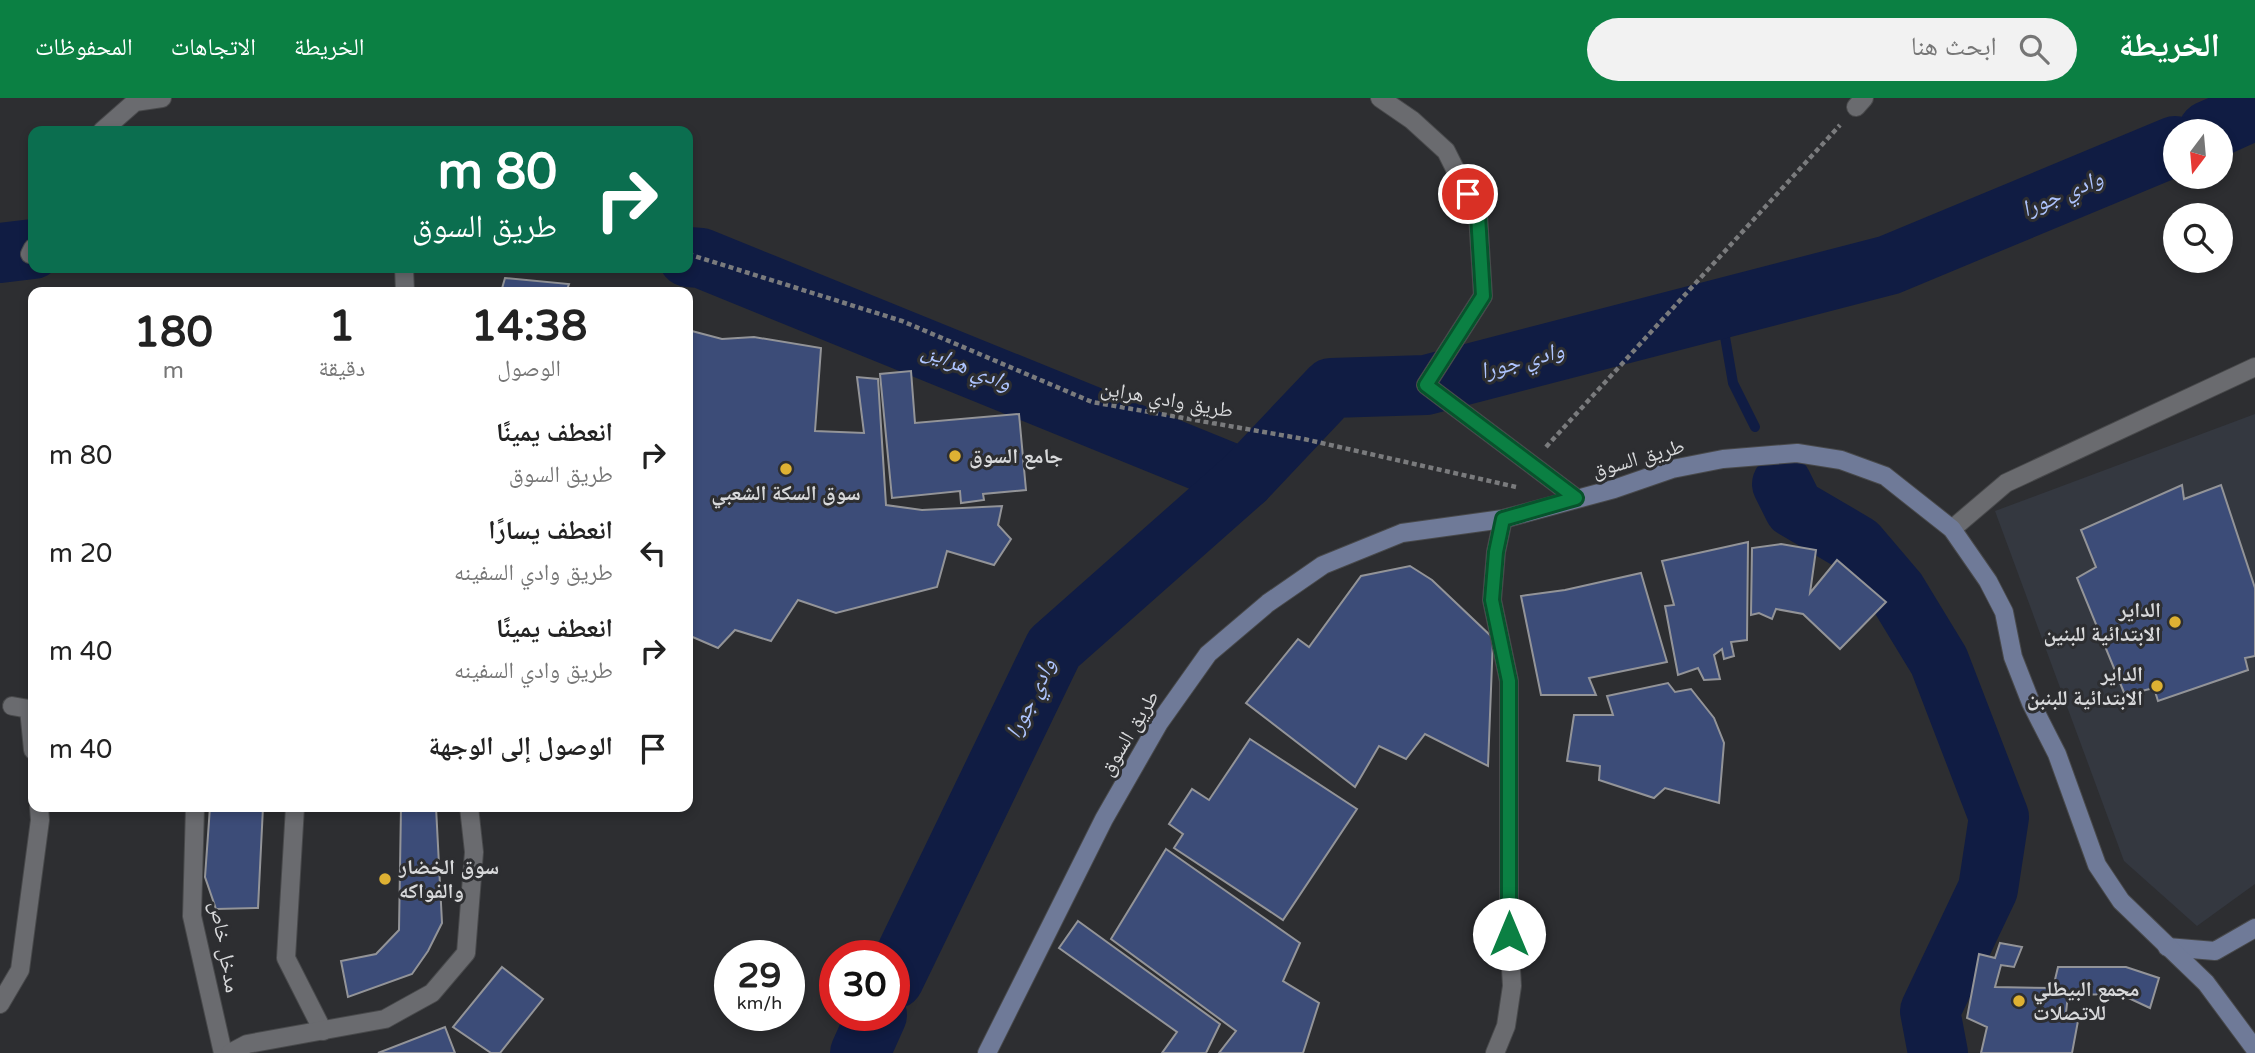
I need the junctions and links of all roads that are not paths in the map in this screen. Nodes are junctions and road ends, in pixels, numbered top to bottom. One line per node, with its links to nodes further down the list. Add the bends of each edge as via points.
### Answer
1 (162, 98): 3 (street, via 135,102)
2 (1380, 98): 5 (street, via 1446,151 1478,215 1483,296 1426,385)
3 (108, 126)
4 (2255, 367): 7 (street, via 2006,483)
5 (1576, 498): 6 (street, طريق السوق); 7 (street, طريق السوق, via 1672,469 1797,453 1841,460 1885,476)
6 (1503, 519): 21 (street, طريق السوق, via 1402,533 1323,565 1268,603 1208,654 1159,723 1104,819); 22 (street, via 1492,600 1509,681 1512,986 1506,1026)
7 (1952, 529): 15 (street, طريق السوق, via 2004,612 2013,657 2056,754 2097,865 2121,901)
8 (12, 706): 9 (street)
9 (28, 709)
10 (39, 812): 16 (street, via 20,970)
11 (195, 812): 19 (street, مدخل خاص, via 192,916)
12 (295, 812): 17 (street, via 286,958)
13 (470, 812): 17 (street, via 474,852 466,953 432,993 420,1000 385,1019)
14 (2255, 928): 15 (street, via 2215,951)
15 (2167, 947): 18 (street, طريق السوق, via 2206,983)
16 (0, 1004)
17 (323, 1031): 20 (street, via 247,1044)
18 (2255, 1049)
19 (223, 1053)
20 (230, 1053)
21 (988, 1053)
22 (1495, 1053)

